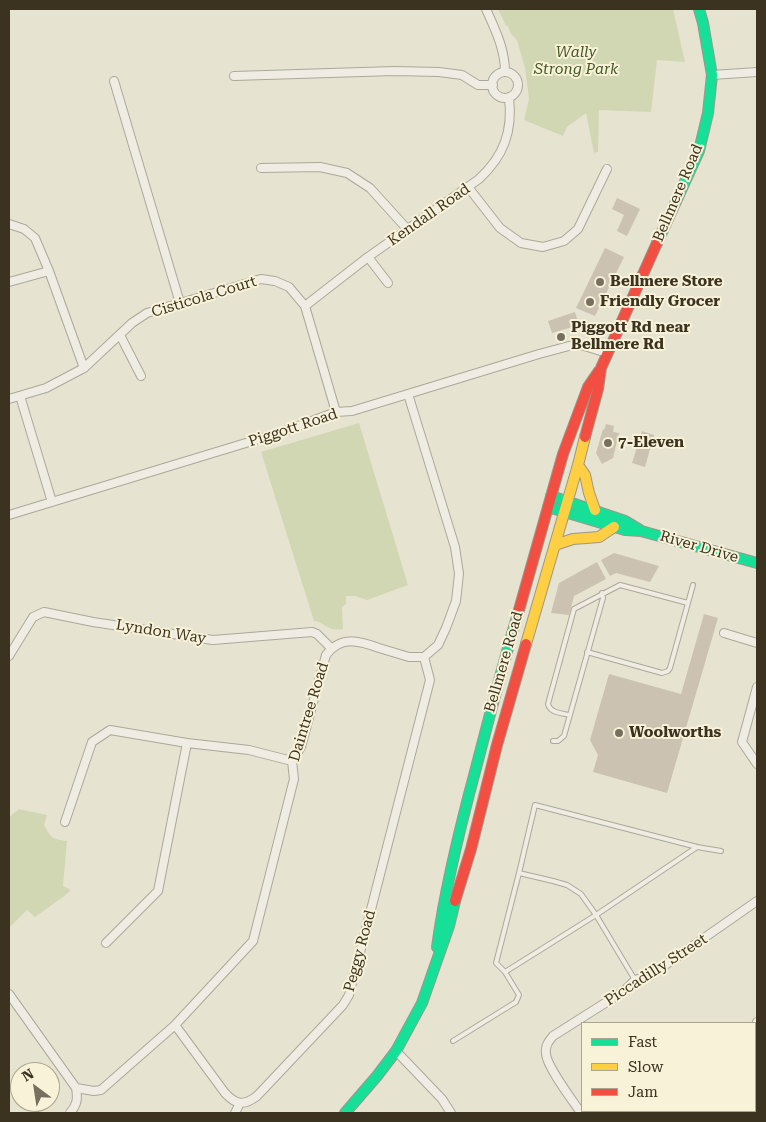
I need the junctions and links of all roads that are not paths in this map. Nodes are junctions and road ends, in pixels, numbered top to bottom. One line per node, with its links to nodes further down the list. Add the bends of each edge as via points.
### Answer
1 (486, 9): 3 (street, via 502,46)
2 (699, 9): 5 (main road, Bellmere Road)
3 (505, 72): 8 (street, via 496,76); 9 (street, via 515,76 518,82 517,90)
4 (757, 72): 5 (street)
5 (712, 75): 22 (main road, Bellmere Road, via 699,151)
6 (234, 76): 8 (street, via 439,72 462,75 478,84)
7 (114, 81): 19 (street)
8 (492, 85): 9 (street, via 497,94)
9 (509, 97): 12 (street, Kendall Road, via 510,123 503,148 490,169)
10 (262, 168): 14 (street, via 320,167 347,174 370,188)
11 (607, 169): 12 (street, via 578,229 564,241 543,247 521,243 500,228)
12 (468, 187): 14 (street, Kendall Road)
13 (9, 224): 16 (street, via 35,238)
14 (408, 230): 15 (street, Kendall Road)
15 (368, 257): 18 (street); 20 (street, Kendall Road)
16 (49, 271): 17 (street); 23 (street)
17 (9, 282)
18 (388, 283)
19 (180, 303): 20 (street, Cisticola Court, via 261,279 290,287); 21 (street, Cisticola Court, via 147,313)
20 (305, 306): 29 (street, Cisticola Court)
21 (120, 335): 23 (street, Cisticola Court); 25 (street)
22 (607, 353): 24 (main road, Bellmere Road); 26 (street, Piggott Road, via 581,345 569,346)
23 (84, 368): 27 (street, Cisticola Court, via 46,388)
24 (601, 368): 30 (main road, Bellmere Road); 31 (main road, Bellmere Road, via 588,387)
25 (141, 376)
26 (408, 394): 29 (street, Piggott Road, via 352,411); 50 (street, via 455,547 459,574 456,601 446,628 438,645)
27 (20, 396): 28 (street, Cisticola Court); 32 (street)
28 (9, 399)
29 (336, 412): 32 (street, Piggott Road, via 282,432)
30 (578, 465): 33 (main road, Bellmere Road); 35 (main road, via 586,475)
31 (551, 496): 33 (main road, River Drive); 34 (main road, Bellmere Road)
32 (52, 502): 37 (street, Piggott Road)
33 (567, 502): 35 (main road, River Drive); 36 (main road, Bellmere Road)
34 (548, 507): 36 (main road, River Drive); 64 (main road, Bellmere Road, via 459,831 440,925)
35 (595, 510): 39 (main road, River Drive, via 625,521)
36 (564, 512): 38 (main road, River Drive); 40 (main road, Bellmere Road)
37 (9, 515)
38 (614, 527): 39 (main road, River Drive); 40 (main road, via 599,536)
39 (640, 531): 41 (main road, River Drive)
40 (555, 545): 64 (main road, Bellmere Road, via 497,745 450,926)
41 (757, 563)
42 (693, 584): 44 (lane)
43 (602, 593): 44 (lane, via 620,585); 48 (lane); 52 (lane, via 573,610 548,704 551,710)
44 (688, 603): 48 (lane, via 670,668 665,672)
45 (724, 633): 46 (street)
46 (757, 643)
47 (331, 648): 49 (street, Lyndon Way, via 312,632 213,640 44,612 33,617); 50 (street, Daintree Road, via 344,642 359,641 409,657); 55 (street, Daintree Road, via 326,655 301,747)
48 (587, 652): 52 (lane)
49 (9, 656)
50 (424, 657): 72 (street, Peggy Road, via 430,680 349,995 257,1096 249,1102)
51 (757, 687): 56 (street, via 742,742)
52 (569, 715): 53 (lane, via 564,736)
53 (553, 741)
54 (186, 743): 55 (street, via 249,750); 57 (street, via 110,730 92,742); 63 (street, via 158,891)
55 (292, 761): 68 (street, Daintree Road, via 294,779 253,941)
56 (757, 764)
57 (65, 822)
58 (697, 847): 59 (lane); 60 (lane, via 535,805); 62 (lane)
59 (722, 851)
60 (519, 873): 62 (lane, via 567,885 581,894); 65 (lane, via 496,963)
61 (757, 901): 66 (street, Piccadilly Street, via 651,975)
62 (596, 915): 65 (lane); 66 (lane)
63 (106, 943)
64 (436, 964): 70 (main road, Bellmere Road, via 422,1003)
65 (504, 972): 69 (lane, via 519,995 516,1002)
66 (635, 980): 77 (street, Piccadilly Street, via 624,991 553,1036 547,1044 549,1064)
67 (9, 994): 71 (street)
68 (175, 1025): 71 (street, Daintree Road, via 101,1090); 72 (street, via 225,1093)
69 (452, 1041)
70 (396, 1051): 75 (main road, Bellmere Road); 76 (street, via 442,1099)
71 (76, 1088): 73 (street, via 76,1106)
72 (240, 1103): 74 (street)
73 (70, 1113)
74 (235, 1113)
75 (346, 1113)
76 (451, 1113)
77 (581, 1113)

